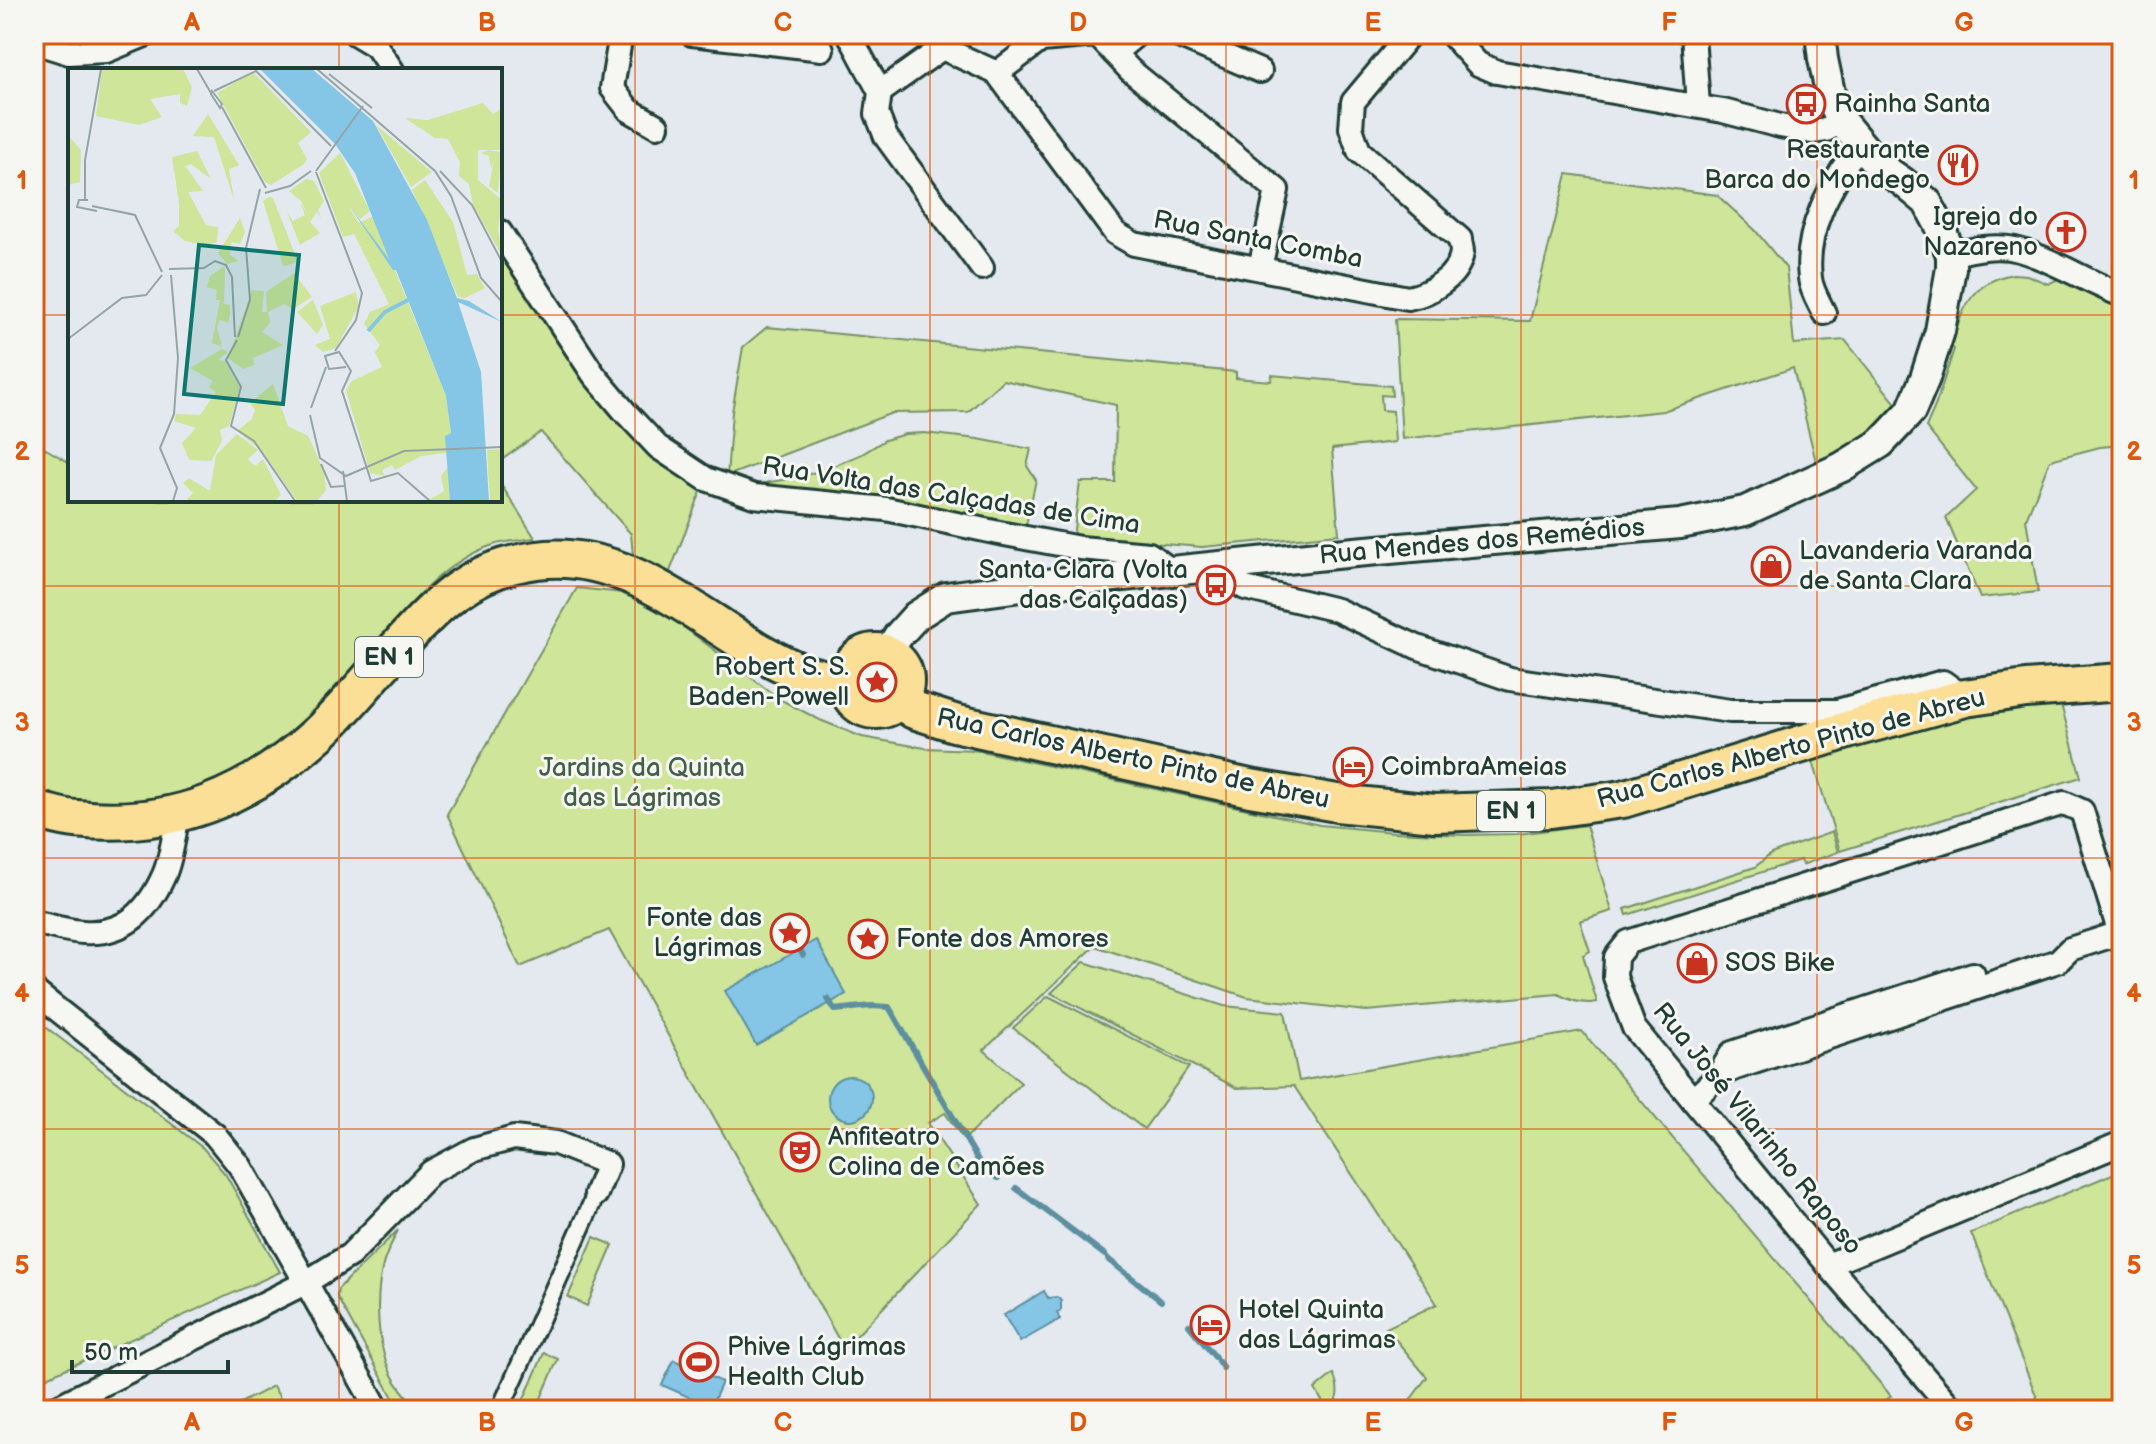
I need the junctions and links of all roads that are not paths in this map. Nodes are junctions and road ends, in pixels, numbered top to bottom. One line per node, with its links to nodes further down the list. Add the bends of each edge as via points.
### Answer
1 (147, 34): 13 (street, via 106,51 69,53)
2 (356, 34): 16 (street, via 376,46)
3 (621, 34): 21 (street, via 612,88 629,110)
4 (692, 34): 14 (street)
5 (849, 34): 19 (street)
6 (1137, 34): 15 (street)
7 (1174, 34): 17 (street)
8 (1410, 34): 26 (street, Rua Santa Comba, via 1353,102 1351,128 1359,151 1460,239 1462,254 1453,270 1438,287 1408,298)
9 (1451, 34): 20 (street, via 1478,64 1497,72)
10 (1693, 34): 20 (street)
11 (1820, 34): 22 (street, via 1832,102)
12 (1097, 35): 15 (street); 18 (street, via 1041,40)
13 (34, 42)
14 (822, 49)
15 (1114, 53): 26 (street, via 1277,190)
16 (391, 68)
17 (1260, 71)
18 (997, 73): 19 (street, Rua Santa Comba, via 942,48); 26 (street, Rua Santa Comba, via 1115,233 1134,244)
19 (880, 92): 25 (street, via 877,114 886,137)
20 (1698, 106): 22 (street, via 1812,132)
21 (657, 126)
22 (1850, 133): 24 (street, via 1878,165 1927,202); 28 (street, via 1812,237 1810,281)
23 (502, 235): 30 (street, Rua Volta das Calçadas de Cima, via 594,375 658,447 706,479 754,496 886,509 1080,548 1149,554)
24 (1951, 255): 27 (street, via 1975,249 2018,250); 29 (street, Rua Mendes dos Remédios, via 1940,331 1911,411 1881,443 1842,467 1745,511 1680,524)
25 (982, 268)
26 (1260, 268)
27 (2122, 295)
28 (1824, 313)
29 (1214, 567): 30 (street, Rua Mendes dos Remédios); 34 (street, via 1245,588 1337,610 1417,647 1510,679 1730,711 1837,711 1943,682)
30 (1173, 572): 31 (street, Rua Mendes dos Remédios, via 946,597 916,616)
31 (887, 654): 32 (main road, via 863,655); 35 (main road, via 905,675)
32 (847, 679): 35 (main road, via 852,697 864,708 888,708); 37 (main road, EN 1, via 824,679 784,665 621,571 540,559 505,566 472,580 432,609 319,732 268,774 226,798)
33 (2122, 682): 34 (main road, Rua Carlos Alberto Pinto de Abreu / EN 1)
34 (1965, 698): 35 (main road, Rua Carlos Alberto Pinto de Abreu / EN 1, via 1623,799 1551,809 1435,813 1250,788 954,723 914,710)
35 (899, 699)
36 (34, 810): 37 (main road, EN 1, via 73,819 125,821)
37 (178, 814): 38 (street, via 165,874 133,920 83,932)
38 (34, 922)
39 (2121, 936): 41 (street, via 2070,949 2058,961 1736,1068 1718,1076); 41 (street, Rua José Vilarinho Raposo, via 2082,811 2064,803 1628,942 1616,957 1615,977 1634,1028)
40 (34, 991): 45 (street, via 215,1135 240,1166)
41 (1693, 1100): 44 (street, Rua José Vilarinho Raposo)
42 (2122, 1143): 44 (street)
43 (596, 1194): 45 (street, via 608,1164 556,1143 514,1138 474,1149 431,1172 350,1255); 48 (street)
44 (1828, 1265): 49 (street, Rua José Vilarinho Raposo)
45 (305, 1283): 46 (street); 47 (street)
46 (51, 1410)
47 (378, 1410)
48 (500, 1410)
49 (1953, 1410)

